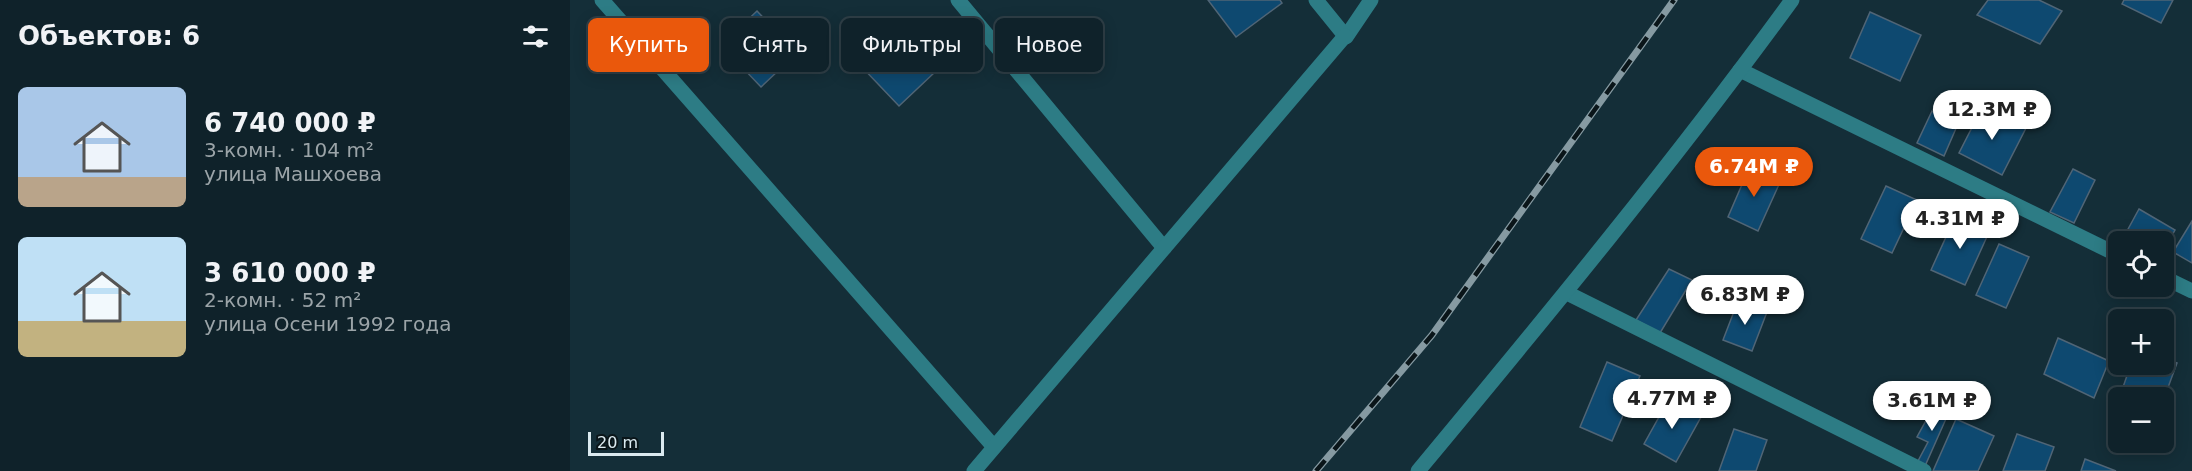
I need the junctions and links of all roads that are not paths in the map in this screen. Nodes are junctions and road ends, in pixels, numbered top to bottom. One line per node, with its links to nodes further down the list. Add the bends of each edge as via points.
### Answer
1 (602, 0): 13 (street)
2 (958, 0): 8 (street)
3 (1316, 0): 6 (street)
4 (1371, 0): 6 (street)
5 (1791, 0): 7 (street)
6 (1345, 36): 8 (street)
7 (1740, 70): 9 (street); 12 (street)
8 (1164, 248): 13 (street)
9 (2108, 250)
10 (2174, 282): 11 (street)
11 (2192, 291)
12 (1567, 293): 15 (street); 16 (street)
13 (994, 447): 14 (street)
14 (974, 471)
15 (1418, 471)
16 (1924, 471)

